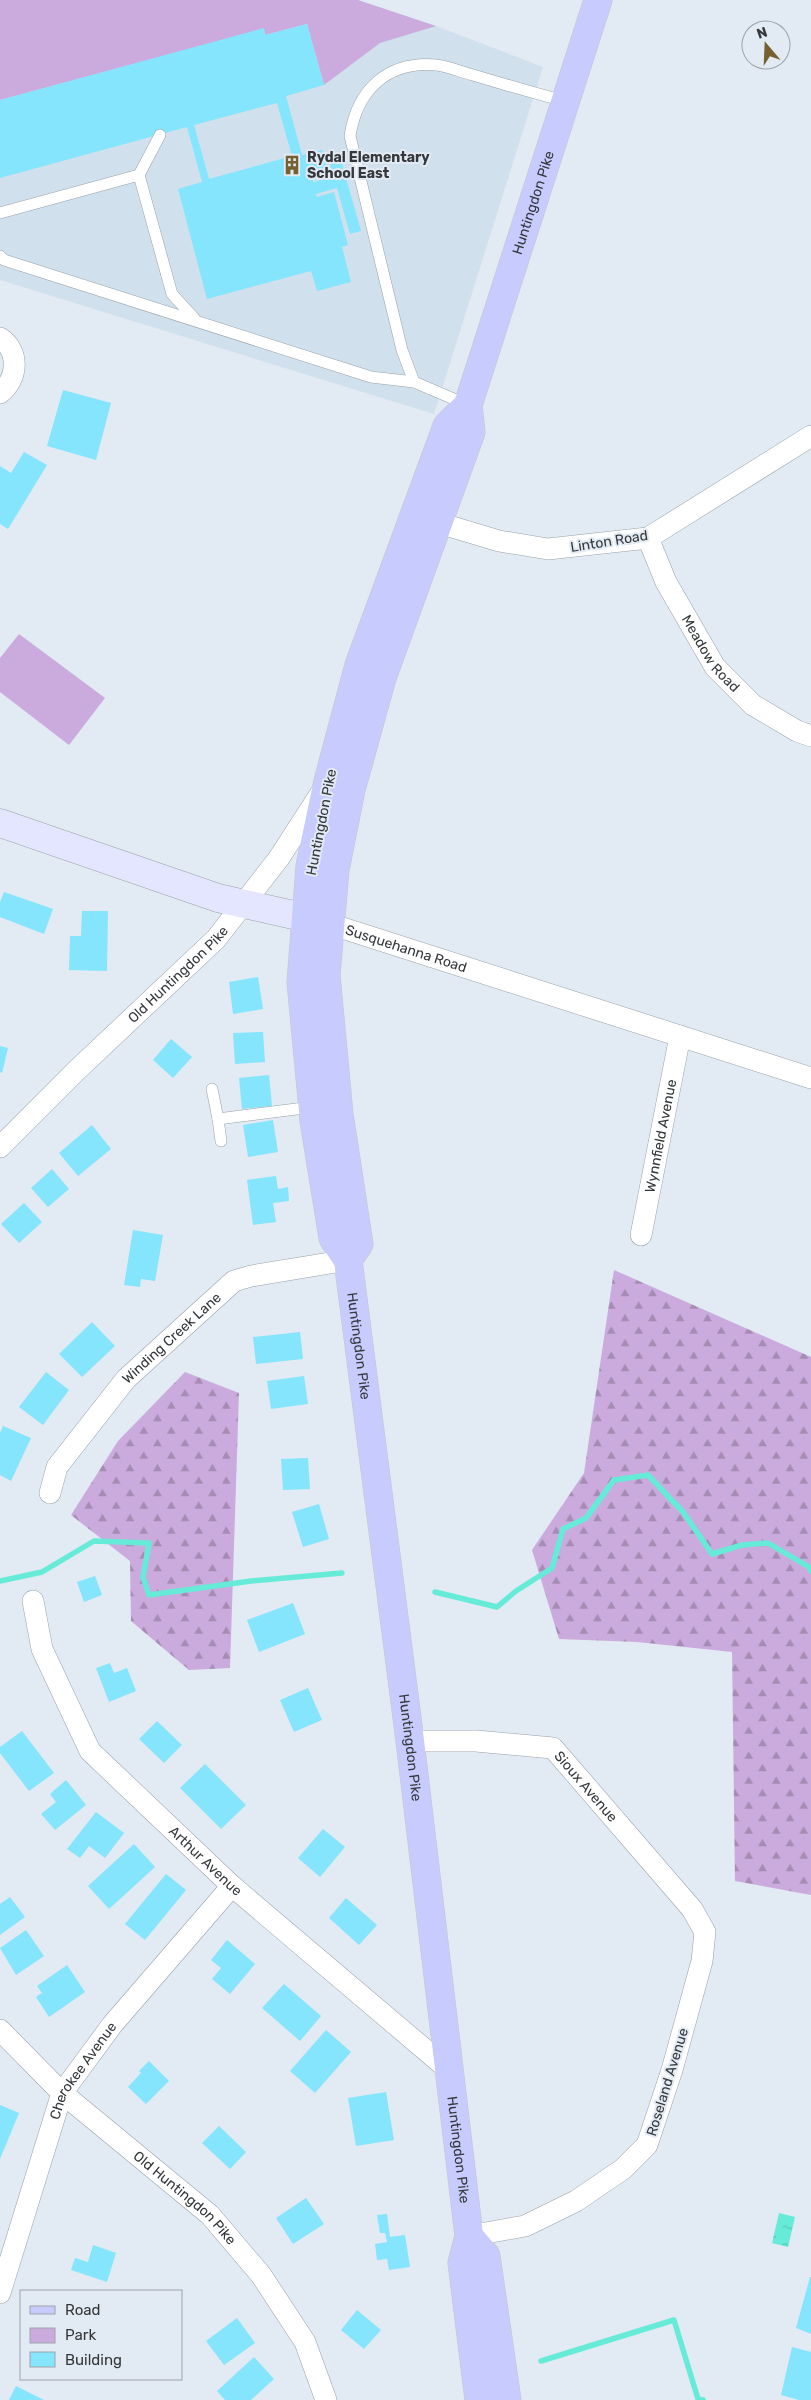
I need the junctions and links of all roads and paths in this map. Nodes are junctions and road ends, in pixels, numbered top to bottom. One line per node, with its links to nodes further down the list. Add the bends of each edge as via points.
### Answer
1 (598, 0): 2 (main road, Huntingdon Pike)
2 (564, 101): 9 (lane, via 436,65 404,66 379,79 353,115 350,136 402,350); 11 (main road, Huntingdon Pike)
3 (160, 135): 4 (lane)
4 (139, 176): 5 (lane); 7 (lane, via 172,294)
5 (0, 213)
6 (0, 256): 7 (lane, via 70,282)
7 (196, 320): 9 (lane, via 371,377)
8 (0, 338): 10 (street, via 10,348 15,369 12,380)
9 (414, 382): 11 (lane)
10 (0, 393)
11 (468, 406): 13 (main road, Huntingdon Pike, via 471,432)
12 (811, 436): 14 (street, Linton Road)
13 (428, 515): 14 (street, Linton Road, via 499,541 548,549); 16 (main road, Huntingdon Pike, via 359,665); 19 (main road, Huntingdon Pike, via 359,762 335,870)
14 (648, 538): 15 (street, Meadow Road, via 666,582 715,667 753,705)
15 (811, 736)
16 (328, 781): 18 (street, Old Huntingdon Pike); 19 (main road, Huntingdon Pike, via 310,866)
17 (0, 823): 18 (main road, Susquehanna Road)
18 (244, 906): 19 (main road, Susquehanna Road); 26 (street, Old Huntingdon Pike, via 216,939)
19 (317, 921): 20 (street, Susquehanna Road); 23 (main road, Huntingdon Pike, via 301,982); 28 (main road, Huntingdon Pike, via 326,975 339,1114 359,1244)
20 (680, 1036): 21 (street, Susquehanna Road); 27 (street, Wynnfield Avenue)
21 (811, 1078)
22 (212, 1089): 24 (lane)
23 (312, 1107): 24 (lane); 28 (main road, Huntingdon Pike, via 333,1238)
24 (218, 1119): 25 (lane)
25 (220, 1141)
26 (0, 1147)
27 (641, 1235)
28 (348, 1260): 29 (street, Winding Creek Lane, via 234,1281 126,1378 57,1467); 31 (main road, Huntingdon Pike)
29 (50, 1494)
30 (33, 1602): 32 (street, Arthur Avenue, via 42,1649 90,1751)
31 (410, 1741): 33 (street, Sioux Avenue, via 476,1741 553,1748); 35 (main road, Huntingdon Pike)
32 (232, 1886): 35 (street, Arthur Avenue); 36 (street, Cherokee Avenue, via 112,2025)
33 (692, 1909): 37 (street, Roseland Avenue, via 705,1932 702,1961 647,2145 623,2169 576,2201 525,2226)
34 (0, 2030): 36 (street, Old Huntingdon Pike)
35 (449, 2070): 37 (main road, Huntingdon Pike)
36 (62, 2093): 38 (street, Cherokee Avenue); 39 (street, Old Huntingdon Pike, via 210,2215 260,2275 305,2342)
37 (469, 2236): 40 (main road, Huntingdon Pike, via 462,2263); 41 (main road, via 486,2256)
38 (0, 2293)
39 (326, 2400)
40 (479, 2400)
41 (507, 2400)

